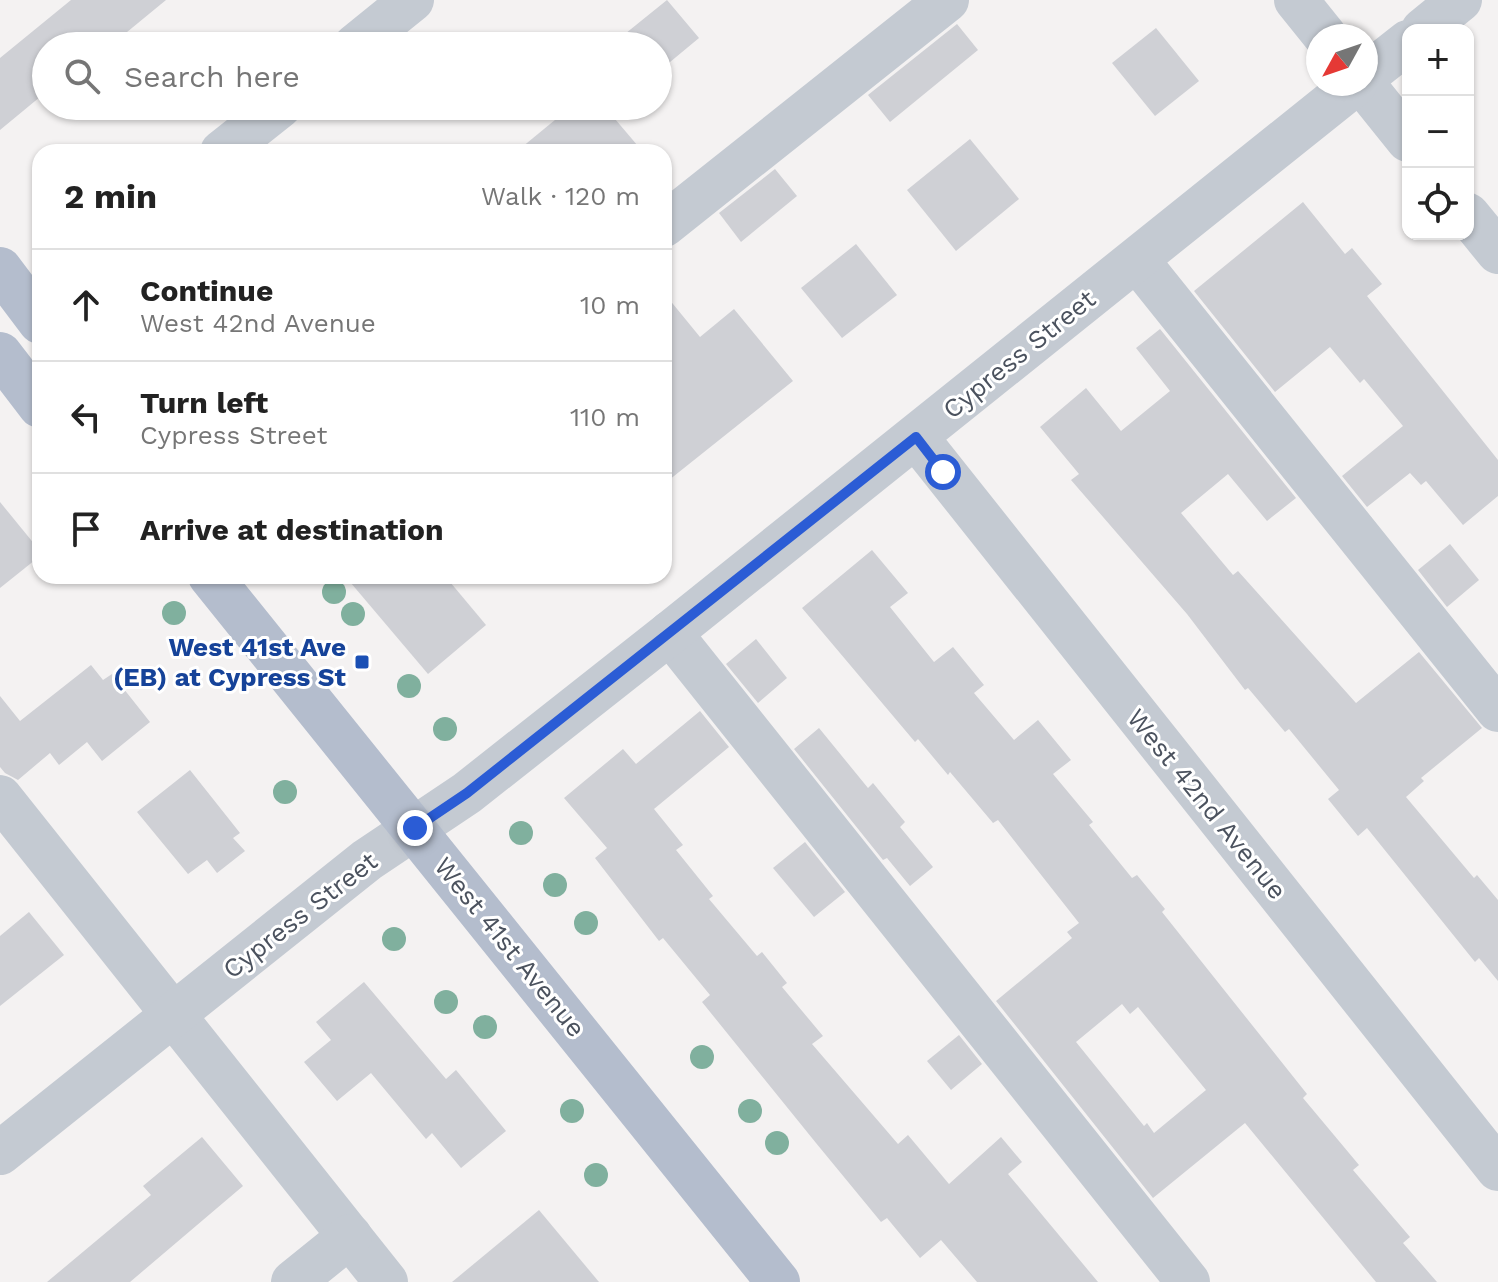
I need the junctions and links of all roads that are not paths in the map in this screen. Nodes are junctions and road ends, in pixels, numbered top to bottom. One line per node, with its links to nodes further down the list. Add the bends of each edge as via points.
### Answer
1 (412, 0): 7 (street)
2 (947, 0): 15 (street)
3 (1296, 0): 5 (street)
4 (1460, 0): 6 (street)
5 (1315, 24)
6 (1430, 24)
7 (372, 32)
8 (1402, 47): 9 (street)
9 (1378, 66)
10 (1340, 96): 18 (street, Cypress Street)
11 (1373, 96): 13 (street)
12 (262, 120): 14 (street)
13 (1402, 133)
14 (232, 144)
15 (672, 219)
16 (1474, 222): 17 (street)
17 (1498, 252)
18 (1137, 260): 23 (street, Cypress Street); 26 (street)
19 (0, 269): 20 (main road)
20 (32, 305)
21 (0, 354): 22 (main road)
22 (32, 396)
23 (916, 437): 25 (street, Cypress Street); 31 (street, West 42nd Avenue)
24 (221, 584): 28 (main road, West 41st Avenue)
25 (670, 633): 28 (street, Cypress Street); 36 (street)
26 (1498, 710)
27 (0, 797): 29 (street)
28 (415, 828): 29 (street, Cypress Street, via 367,860); 35 (main road, West 41st Avenue)
29 (174, 1015): 30 (street, Cypress Street); 32 (street)
30 (0, 1153)
31 (1498, 1169)
32 (350, 1236): 33 (street); 34 (street)
33 (293, 1282)
34 (386, 1282)
35 (778, 1282)
36 (1188, 1282)

